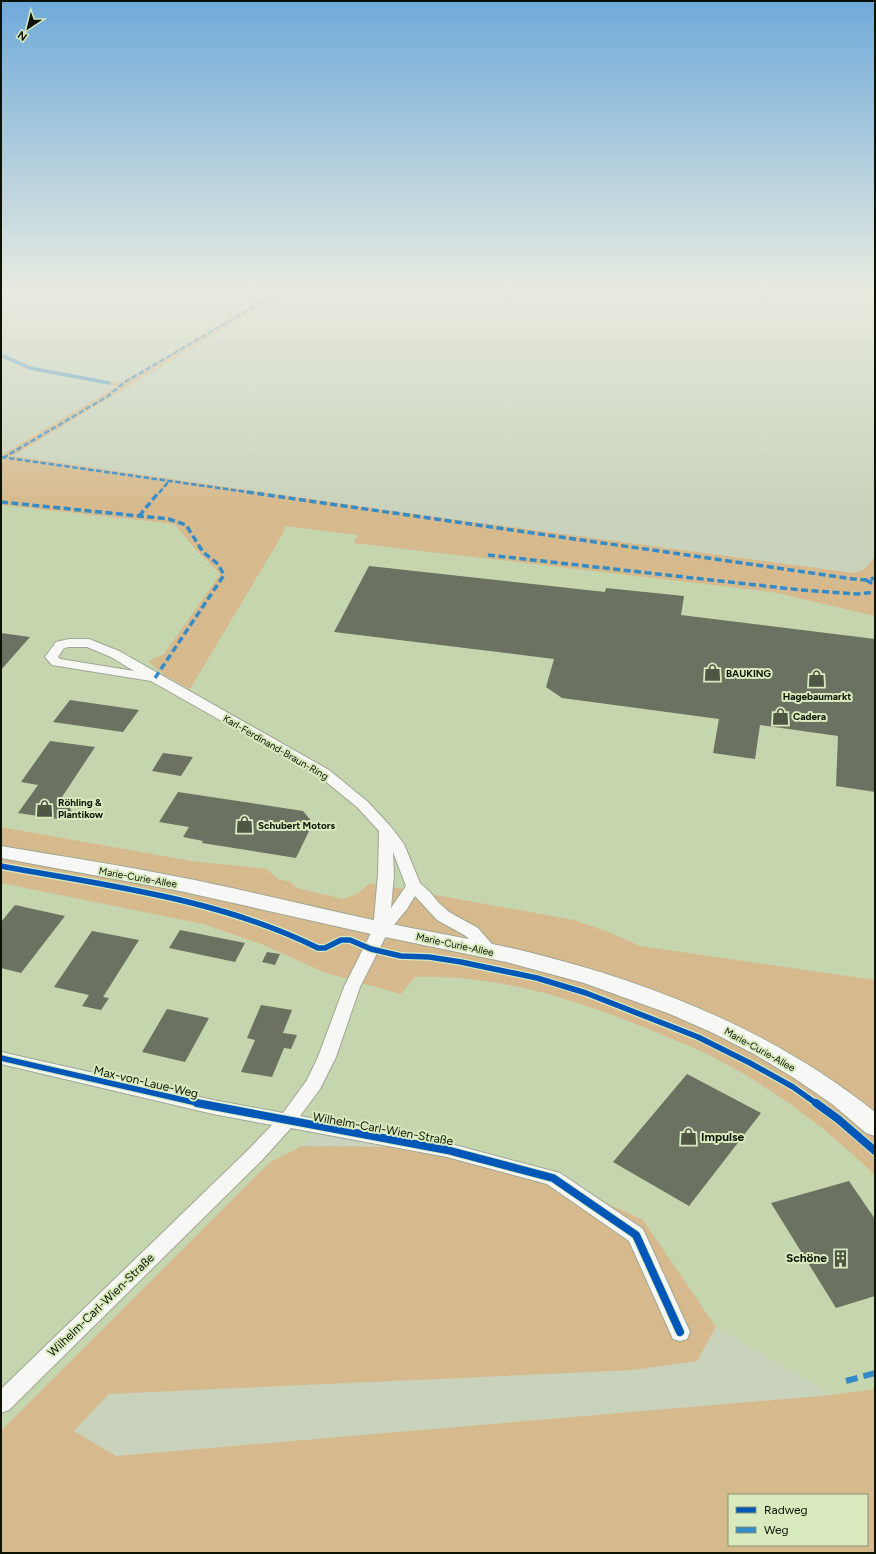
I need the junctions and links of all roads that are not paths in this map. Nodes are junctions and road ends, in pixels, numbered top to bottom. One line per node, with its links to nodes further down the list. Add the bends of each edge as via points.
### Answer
1 (155, 678): 1 (street, Karl-Ferdinand-Braun-Ring, via 56,662 51,657 60,645 89,643 115,654); 2 (street, Karl-Ferdinand-Braun-Ring, via 324,773 363,805)
2 (386, 830): 4 (street, Karl-Ferdinand-Braun-Ring, via 403,857); 5 (street, via 386,874)
3 (1, 852): 5 (main road, Marie-Curie-Allee, via 178,884)
4 (414, 886): 5 (street, via 402,905); 6 (street, Karl-Ferdinand-Braun-Ring, via 443,916 472,932)
5 (381, 929): 6 (main road, Marie-Curie-Allee); 8 (street, Wilhelm-Carl-Wien-Straße, via 352,987 327,1058 314,1084)
6 (490, 951): 9 (main road, Marie-Curie-Allee, via 600,980 677,1008 731,1032 823,1085)
7 (1, 1058): 8 (street, Max-von-Laue-Weg)
8 (286, 1122): 10 (street, Wilhelm-Carl-Wien-Straße, via 447,1150 553,1178 636,1235); 11 (street, Wilhelm-Carl-Wien-Straße)
9 (875, 1126)
10 (680, 1332)
11 (1, 1403)

